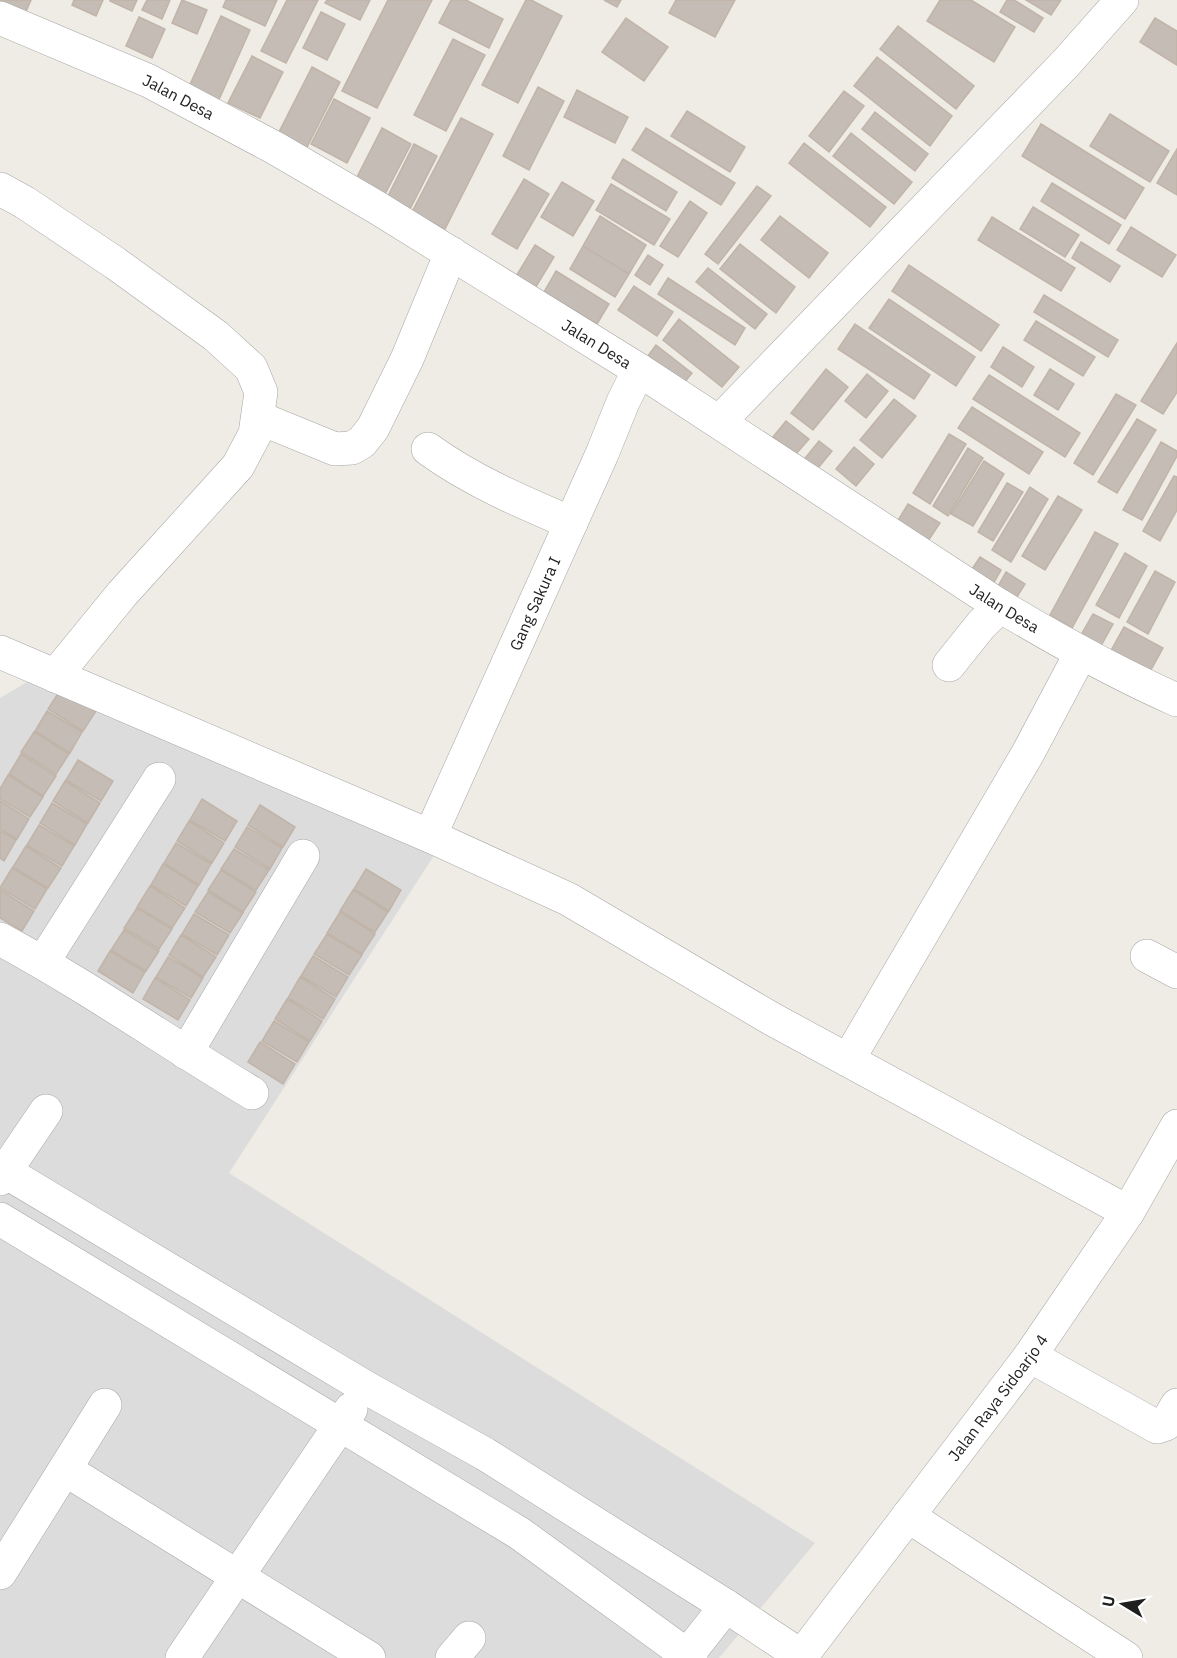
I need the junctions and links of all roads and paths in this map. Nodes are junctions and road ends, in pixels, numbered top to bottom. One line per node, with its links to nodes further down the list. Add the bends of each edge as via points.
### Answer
1 (1122, 0): 7 (street, via 1066,63)
2 (0, 18): 4 (street, Jalan Desa, via 149,81 275,148)
3 (0, 189): 6 (street, via 115,263 230,348 251,368 256,379 261,392)
4 (445, 266): 5 (street, Jalan Desa); 6 (street, via 407,359 362,442 351,448 335,449)
5 (639, 370): 7 (street, Jalan Desa); 9 (street, Gang Sakura I)
6 (258, 418): 14 (street, via 255,434 238,466 122,594)
7 (719, 422): 10 (street, Jalan Desa)
8 (428, 449): 9 (street, via 507,495)
9 (572, 523): 17 (street, Gang Sakura I)
10 (991, 615): 12 (street, Jalan Desa); 13 (street)
11 (0, 652): 14 (street)
12 (1081, 653): 15 (street, Jalan Desa); 24 (street, via 1028,753)
13 (952, 662)
14 (55, 676): 17 (street)
15 (1177, 700)
16 (159, 779): 21 (street)
17 (430, 836): 24 (street, via 568,899)
18 (303, 856): 23 (street)
19 (0, 939): 21 (street)
20 (1147, 956): 22 (street)
21 (43, 962): 23 (street)
22 (1177, 972)
23 (186, 1053): 25 (street)
24 (848, 1060): 29 (street)
25 (252, 1093)
26 (46, 1111): 28 (street)
27 (1177, 1126): 29 (street, Jalan Raya Sidoarjo 4)
28 (2, 1175): 32 (street)
29 (1128, 1212): 31 (street, Jalan Raya Sidoarjo 4)
30 (0, 1219): 35 (street)
31 (1030, 1356): 34 (street, via 1157,1427 1166,1424); 37 (street, Jalan Raya Sidoarjo 4)
32 (365, 1387): 35 (street); 40 (street, via 485,1454)
33 (105, 1405): 36 (street)
34 (1177, 1405)
35 (340, 1426): 39 (street); 41 (street, via 519,1533)
36 (66, 1470): 38 (street); 39 (street)
37 (908, 1516): 42 (street, Jalan Raya Sidoarjo 4); 45 (street)
38 (0, 1573)
39 (236, 1577): 43 (street); 44 (street)
40 (726, 1606): 41 (street); 42 (street)
41 (688, 1657)
42 (801, 1657)
43 (182, 1658)
44 (369, 1658)
45 (1126, 1658)

